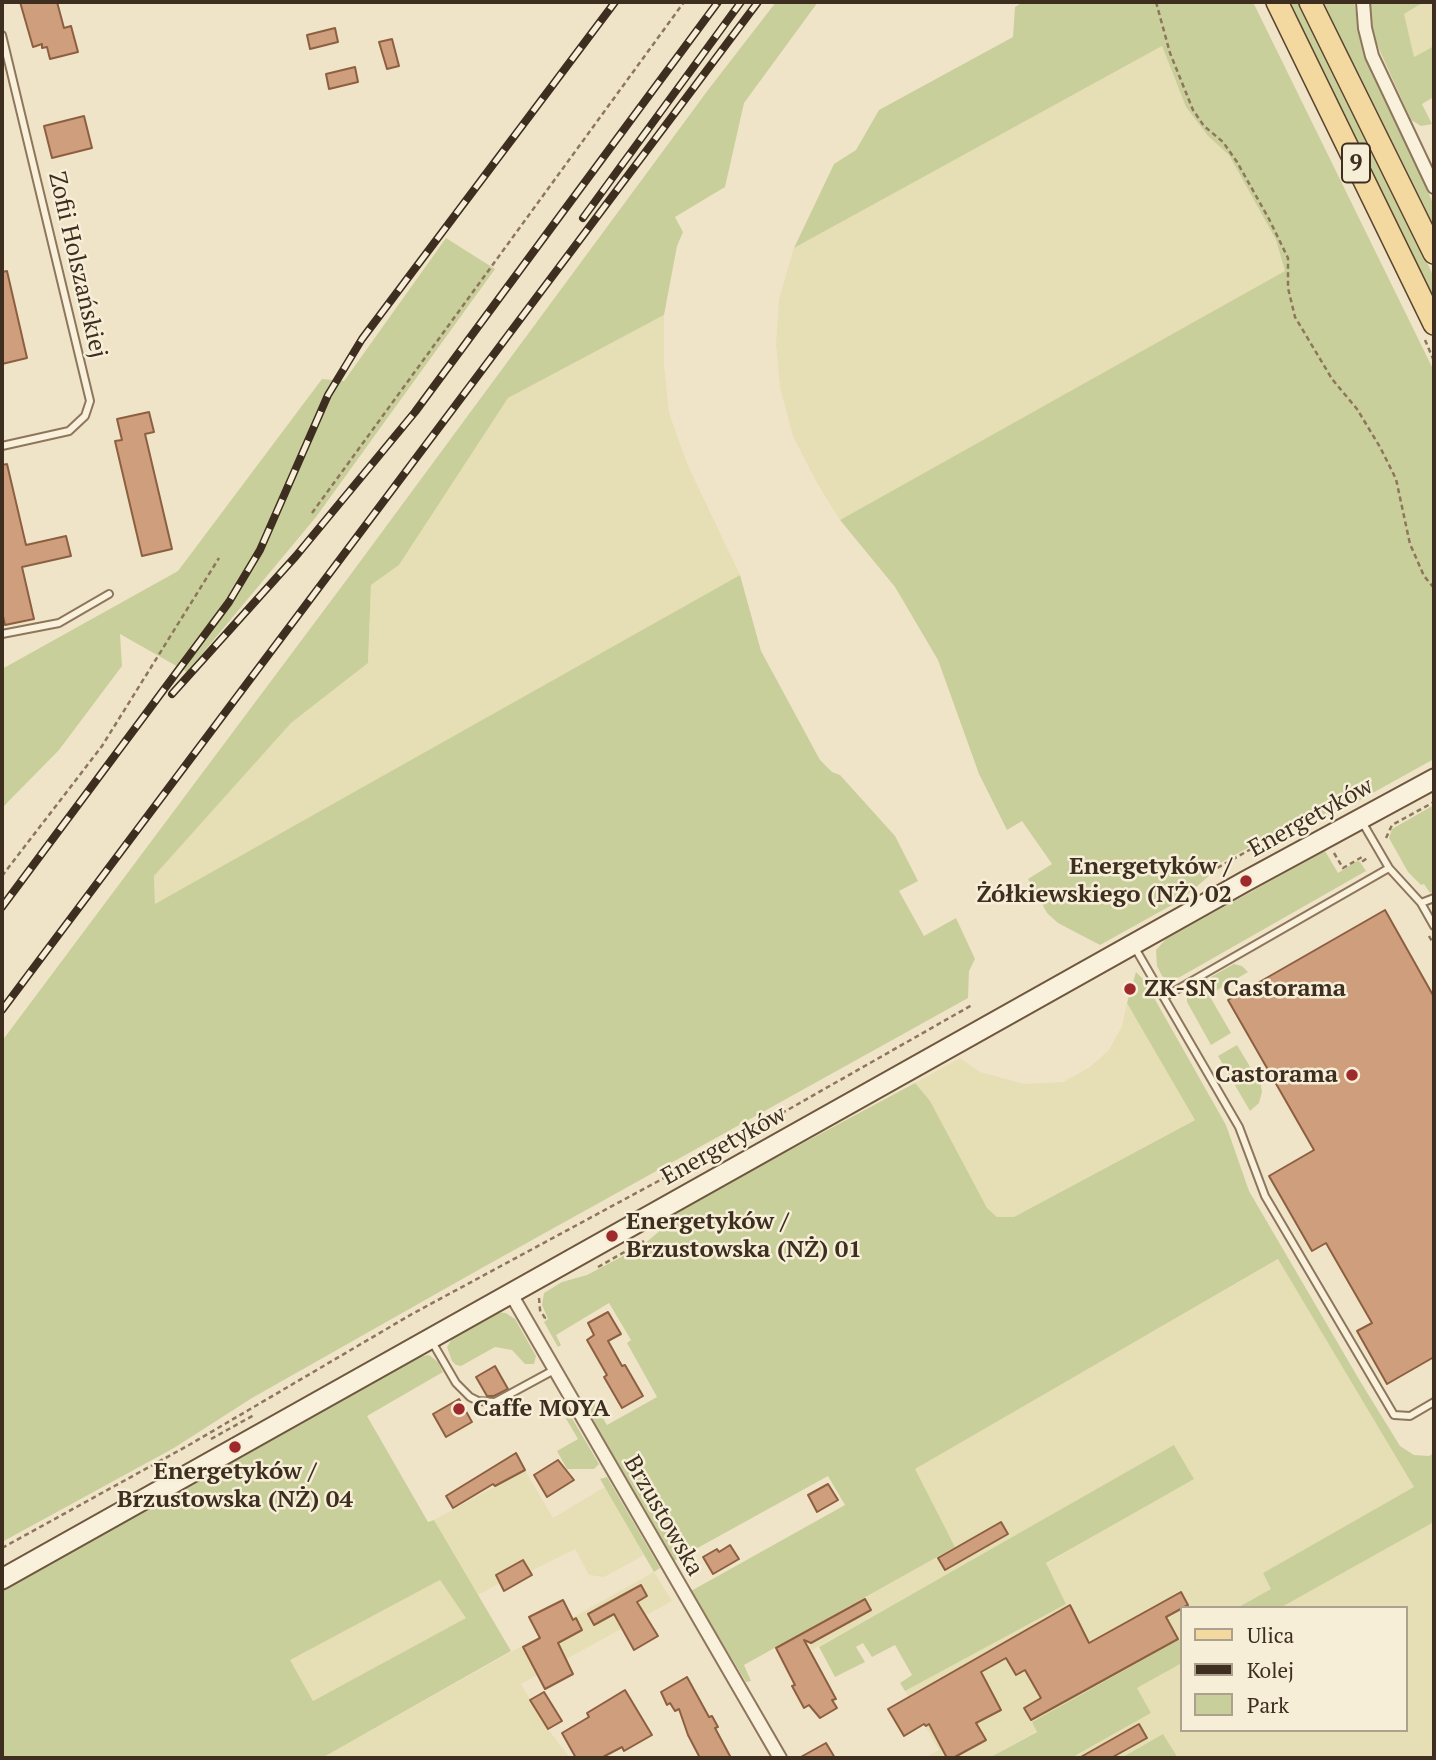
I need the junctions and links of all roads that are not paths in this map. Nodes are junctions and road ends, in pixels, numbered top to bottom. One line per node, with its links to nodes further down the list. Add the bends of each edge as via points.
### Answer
1 (1277, 2): 7 (main road, 9)
2 (1310, 2): 6 (main road, 9)
3 (1363, 2): 5 (street, via 1372,56)
4 (2, 35): 8 (lane, Zofii Holszańskiej, via 90,401 85,416 69,430)
5 (1434, 187)
6 (1434, 253)
7 (1434, 324)
8 (2, 446)
9 (109, 594): 10 (lane, via 59,623)
10 (2, 634)
11 (1434, 779): 12 (main road, Energetyków)
12 (1360, 818): 13 (lane); 17 (main road, Energetyków)
13 (1389, 868): 15 (lane); 18 (lane)
14 (1434, 898): 15 (lane)
15 (1421, 903): 16 (lane)
16 (1434, 926)
17 (1133, 945): 18 (lane); 19 (main road, Energetyków)
18 (1164, 997): 22 (lane, via 1239,1127 1265,1196 1394,1415 1410,1416)
19 (511, 1294): 20 (main road, Energetyków); 21 (street, Brzustowska)
20 (430, 1338): 21 (lane, via 456,1384 478,1401 495,1402); 23 (main road, Energetyków)
21 (554, 1370): 24 (street, Brzustowska)
22 (1434, 1402)
23 (2, 1579)
24 (780, 1758)

